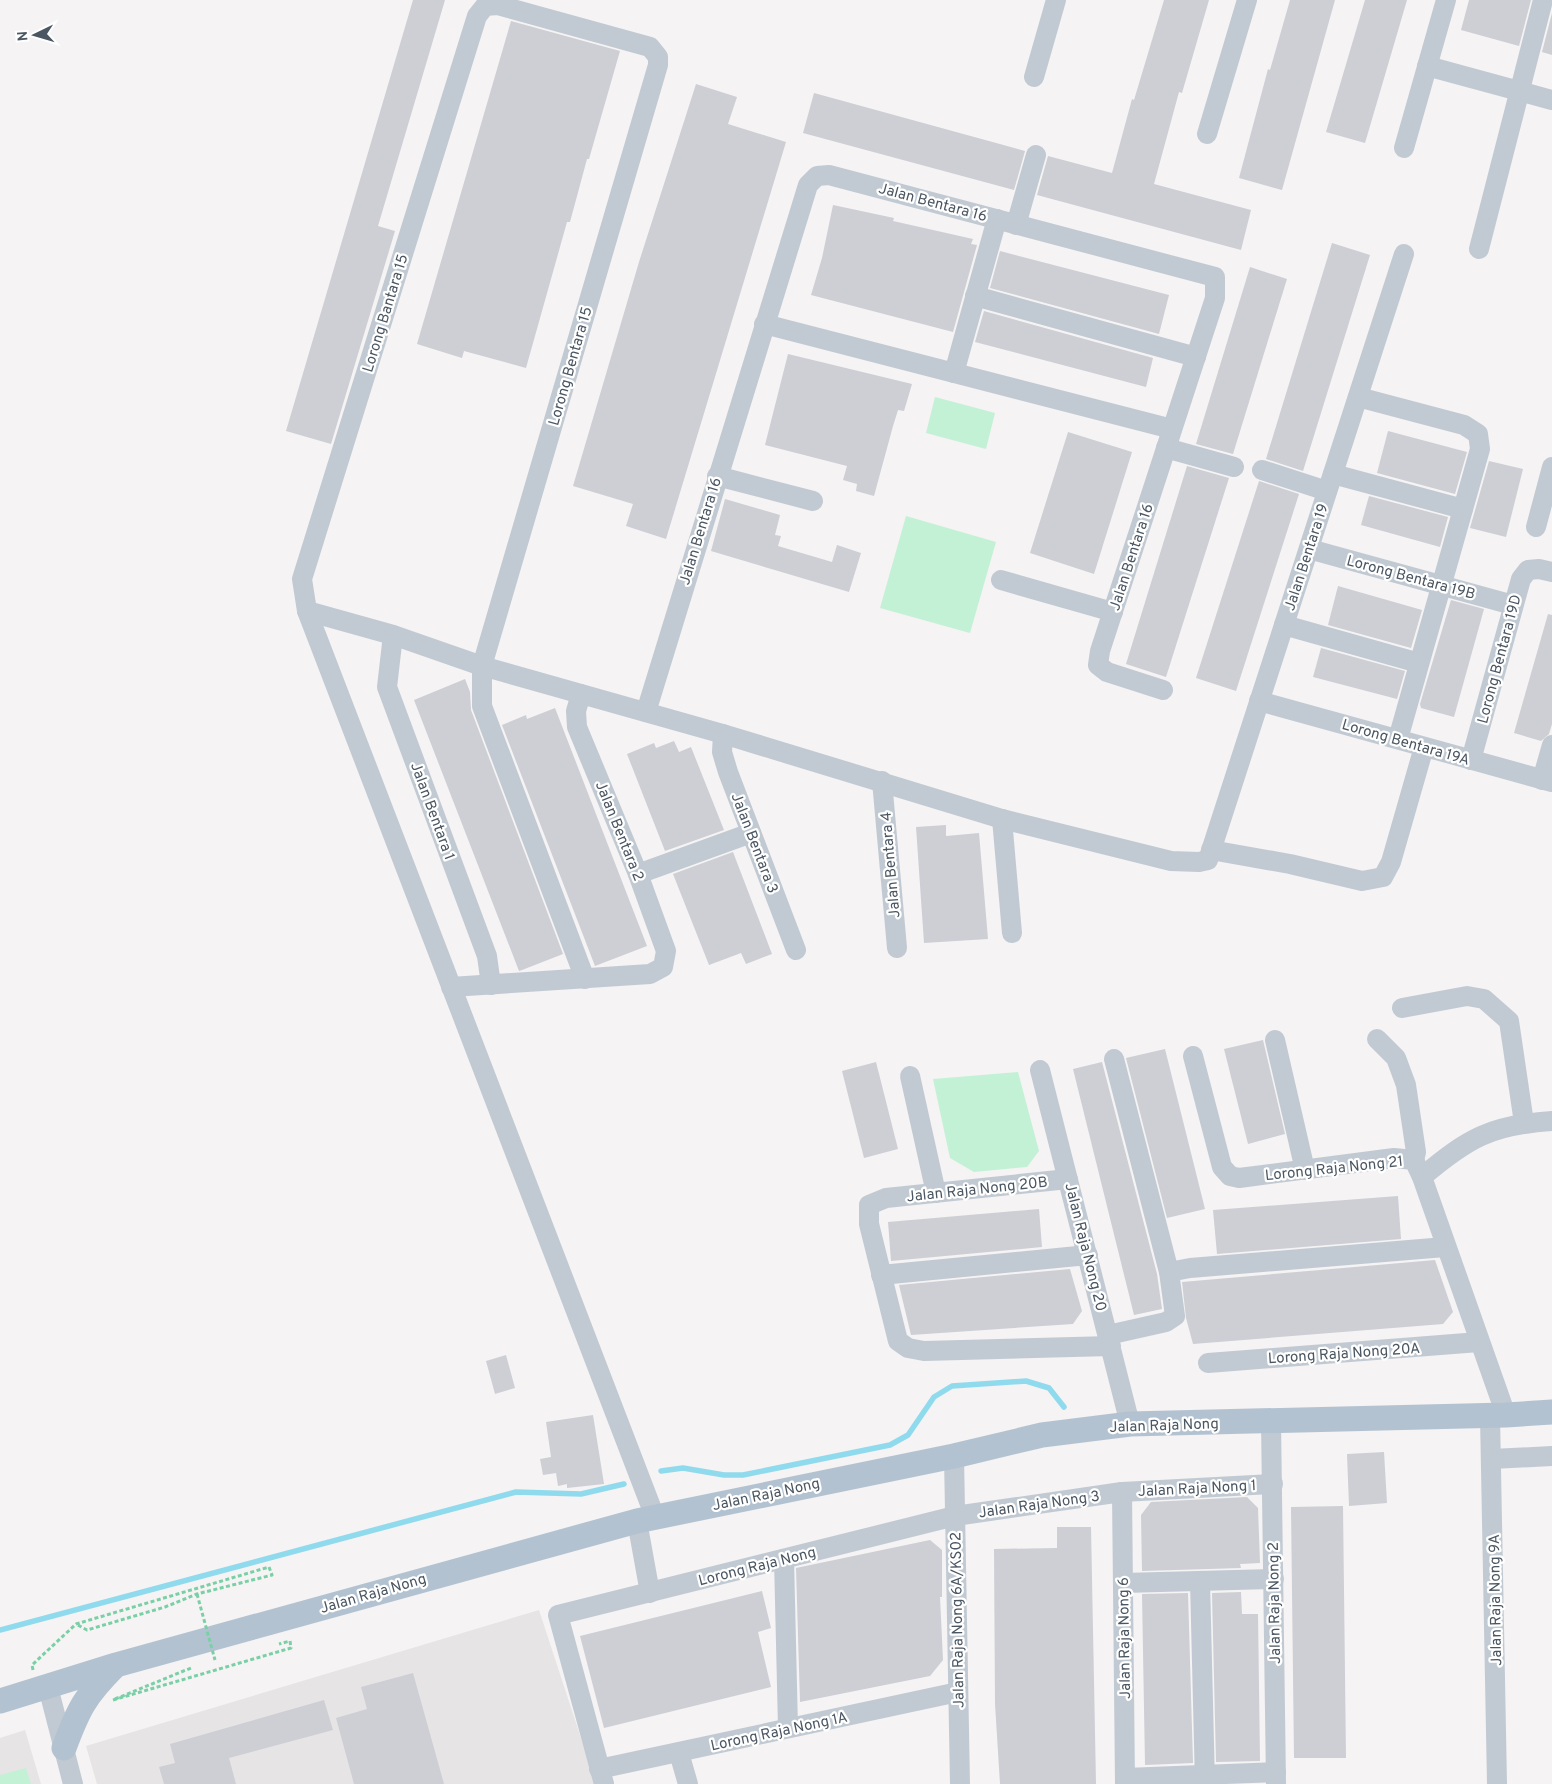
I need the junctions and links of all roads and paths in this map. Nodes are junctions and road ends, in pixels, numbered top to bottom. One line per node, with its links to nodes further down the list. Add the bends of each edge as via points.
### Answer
1 (1056, 0): 7 (street)
2 (1247, 0): 10 (street)
3 (1446, 0): 6 (street)
4 (1545, 7): 8 (street)
5 (477, 16): 36 (street, Lorong Bantara 15, via 302,579); 41 (street, Lorong Bentara 15, via 485,6 498,5 650,47 658,57)
6 (1428, 66): 8 (street); 11 (street)
7 (1034, 77)
8 (1520, 92): 9 (street); 15 (street)
9 (1552, 100)
10 (1207, 134)
11 (1404, 148)
12 (1036, 155): 14 (street)
13 (996, 219): 14 (street, Jalan Bentara 16); 17 (street); 18 (street, Jalan Bentara 16, via 829,175 817,176 808,185)
14 (1016, 224): 19 (street, Jalan Bentara 16, via 1216,277 1215,298)
15 (1480, 249)
16 (1404, 254): 21 (street, Jalan Bentara 19)
17 (975, 296): 19 (street); 20 (street)
18 (764, 324): 20 (street); 26 (street, Jalan Bentara 16)
19 (1196, 357): 22 (street, Jalan Bentara 16)
20 (954, 373): 22 (street)
21 (1358, 397): 27 (street, Jalan Bentara 19); 29 (street, via 1464,425 1478,434 1480,449)
22 (1169, 439): 23 (street); 37 (street, Jalan Bentara 16)
23 (1234, 467)
24 (1552, 467): 30 (street)
25 (1262, 470): 27 (street)
26 (717, 476): 28 (street); 45 (street, Jalan Bentara 16)
27 (1330, 482): 29 (street); 31 (street, Jalan Bentara 19)
28 (814, 501)
29 (1463, 509): 34 (street)
30 (1536, 527)
31 (1309, 549): 34 (street, Lorong Bentara 19B); 38 (street, Jalan Bentara 19)
32 (1546, 571): 35 (street, Lorong Bentara 19D, via 1528,570 1521,579)
33 (1001, 580): 37 (street)
34 (1441, 586): 35 (street, Lorong Bentara 19B); 40 (street)
35 (1513, 606): 50 (street, Lorong Bentara 19D)
36 (307, 611): 39 (street); 62 (street, Lorong Bantara 15)
37 (1113, 612): 42 (street, Jalan Bentara 16, via 1098,665 1107,672)
38 (1284, 625): 40 (street); 44 (street, Jalan Bentara 19)
39 (393, 635): 41 (street); 61 (street, Jalan Bentara 1, via 387,687 487,956)
40 (1419, 663): 47 (street)
41 (482, 666): 43 (street); 60 (street, Lorong Bentara 15, via 482,706)
42 (1163, 690)
43 (581, 694): 45 (street); 56 (street, Jalan Bentara 2, via 576,710 577,727)
44 (1260, 701): 47 (street, Lorong Bentara 19A); 55 (street, Jalan Bentara 19)
45 (646, 712): 46 (street)
46 (723, 734): 51 (street); 54 (street, Jalan Bentara 3, via 722,752)
47 (1398, 739): 49 (street, Lorong Bentara 19A)
48 (1552, 746): 52 (street)
49 (1424, 747): 50 (street, Lorong Bentara 19A); 55 (street, via 1391,862 1383,877 1362,881 1290,864)
50 (1471, 760): 52 (street, Lorong Bentara 19A)
51 (882, 781): 53 (street); 58 (street, Jalan Bentara 4)
52 (1547, 781)
53 (1002, 818): 55 (street, via 1171,861 1199,862); 57 (street)
54 (751, 833): 56 (street); 59 (street, Jalan Bentara 3)
55 (1210, 855)
56 (638, 874): 60 (street, Jalan Bentara 2, via 666,952 663,967 650,974)
57 (1012, 933)
58 (897, 948)
59 (796, 950)
60 (585, 979): 61 (street)
61 (491, 985): 62 (street)
62 (451, 987): 93 (street, Lorong Bantara 15)
63 (1402, 1008): 71 (street, via 1467,996 1484,999 1508,1021)
64 (1376, 1039): 72 (street, via 1396,1058 1406,1085)
65 (1275, 1040): 73 (street)
66 (1193, 1056): 73 (street, Lorong Raja Nong 21, via 1222,1167 1230,1176 1239,1178)
67 (1114, 1059): 78 (street)
68 (1040, 1070): 74 (street, Jalan Raja Nong 20)
69 (910, 1076): 75 (street)
70 (1552, 1121): 71 (street)
71 (1524, 1123): 72 (street, via 1483,1133)
72 (1418, 1168): 73 (street, Lorong Raja Nong 21, via 1394,1158); 76 (street, Lorong Raja Nong 21)
73 (1305, 1170)
74 (1068, 1179): 75 (street, Jalan Raja Nong 20B); 77 (street, Jalan Raja Nong 20)
75 (936, 1193): 79 (street, Jalan Raja Nong 20B, via 886,1198 869,1205 869,1224)
76 (1445, 1247): 78 (street); 81 (street, Lorong Raja Nong 21)
77 (1088, 1255): 79 (street); 80 (street, Jalan Raja Nong 20)
78 (1169, 1272): 80 (street, via 1176,1316)
79 (881, 1275): 80 (street, via 898,1341 908,1348 924,1351)
80 (1110, 1341): 86 (street, Jalan Raja Nong 20)
81 (1480, 1342): 82 (street, Lorong Raja Nong 20A); 84 (street, Lorong Raja Nong 21)
82 (1208, 1364)
83 (1552, 1412): 84 (main road, Jalan Raja Nong)
84 (1498, 1416): 85 (main road, Jalan Raja Nong); 89 (street, Jalan Raja Nong 9A)
85 (1271, 1422): 86 (main road, Jalan Raja Nong); 90 (street, Jalan Raja Nong 2)
86 (1130, 1424): 87 (main road, Jalan Raja Nong, via 1042,1435)
87 (954, 1456): 92 (street, Jalan Raja Nong 6A/KS02); 93 (main road, Jalan Raja Nong)
88 (1552, 1456): 89 (street)
89 (1492, 1459): 120 (street, Jalan Raja Nong 9A)
90 (1272, 1484): 91 (street, Jalan Raja Nong 1); 95 (street, Jalan Raja Nong 2)
91 (1122, 1492): 92 (street, Jalan Raja Nong 3); 97 (street, Jalan Raja Nong 6)
92 (955, 1516): 94 (street, Lorong Raja Nong); 106 (street, Jalan Raja Nong 6A/KS02)
93 (646, 1519): 98 (street, Lorong Bantara 15); 103 (main road, Jalan Raja Nong)
94 (784, 1559): 98 (street, Lorong Raja Nong); 110 (street)
95 (1274, 1579): 96 (street); 114 (street, Jalan Raja Nong 2)
96 (1200, 1581): 97 (street); 115 (street)
97 (1123, 1584): 116 (street, Jalan Raja Nong 6)
98 (650, 1593): 113 (street, Lorong Raja Nong, via 558,1616)
99 (197, 1594): 100 (path, via 87,1630); 100 (path, via 272,1575 269,1567); 102 (path, bridge, via 215,1660)
100 (76, 1624): 105 (path, via 32,1665)
101 (271, 1646): 107 (path, via 290,1642 291,1648)
102 (224, 1658)
103 (116, 1665): 105 (main road, Jalan Raja Nong); 109 (main road, via 95,1686)
104 (183, 1671): 107 (path)
105 (42, 1689): 108 (main road, Jalan Raja Nong); 111 (street)
106 (958, 1692): 110 (street, Lorong Raja Nong 1A); 119 (street, Jalan Raja Nong 6A/KS02)
107 (115, 1699): 109 (path)
108 (0, 1701)
109 (79, 1709): 111 (main road)
110 (788, 1728): 112 (street, Lorong Raja Nong 1A)
111 (64, 1748): 117 (street)
112 (679, 1753): 113 (street, Lorong Raja Nong 1A); 118 (street)
113 (601, 1777)
114 (1276, 1778): 115 (street)
115 (1205, 1779): 116 (street)
116 (1125, 1781)
117 (73, 1784)
118 (688, 1784)
119 (960, 1784)
120 (1497, 1784)

